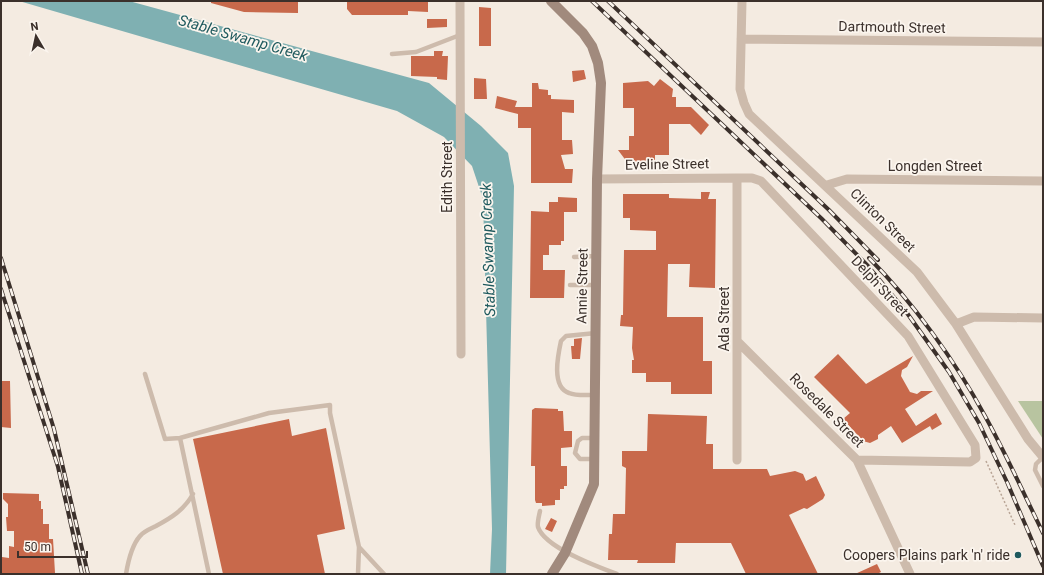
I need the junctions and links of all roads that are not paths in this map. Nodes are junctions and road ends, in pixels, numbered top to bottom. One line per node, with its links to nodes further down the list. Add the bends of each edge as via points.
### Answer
1 (460, 1): 4 (street, Edith Street)
2 (742, 1): 5 (street, Clinton Street)
3 (553, 3): 9 (street, Annie Street, via 583,33 592,46 598,63 601,83)
4 (460, 35): 7 (lane, via 416,52); 20 (street, Edith Street)
5 (742, 39): 6 (street, Dartmouth Street); 11 (street, Clinton Street, via 740,89 749,114)
6 (1043, 42)
7 (392, 54)
8 (737, 178): 9 (street, Eveline Street); 19 (street, Ada Street); 28 (street, Delph Street, via 761,181 908,336 975,445 976,458 970,462)
9 (597, 179): 12 (street, Annie Street)
10 (1043, 181): 11 (street, Longden Street, via 846,179)
11 (827, 185): 17 (street, Clinton Street, via 917,272)
12 (596, 256): 13 (lane); 15 (street, Annie Street)
13 (574, 257)
14 (570, 285): 15 (lane)
15 (596, 285): 18 (street, Annie Street)
16 (1043, 318): 17 (street, via 974,317)
17 (956, 324): 25 (street, Clinton Street, via 1028,439)
18 (596, 333): 22 (street, Annie Street); 22 (lane, via 566,336 561,341 557,377 560,386 570,394)
19 (738, 342): 27 (street, Ada Street); 28 (street, Rosedale Street)
20 (461, 354)
21 (145, 374): 23 (lane, via 164,439)
22 (595, 395): 24 (street, Annie Street)
23 (180, 438): 30 (lane); 32 (lane, via 269,413 330,405)
24 (594, 438): 26 (street, Annie Street); 26 (lane, via 582,438 578,441 575,453 580,459)
25 (1043, 457): 29 (lane, via 1036,464 1035,470)
26 (594, 459): 33 (street, Annie Street, via 594,484)
27 (737, 460)
28 (857, 460): 40 (street, Rosedale Street)
29 (1043, 486)
30 (193, 494): 34 (lane, via 188,503 173,516 139,537); 35 (lane)
31 (540, 512): 33 (lane, via 538,525 541,532)
32 (359, 547): 36 (lane); 37 (lane)
33 (565, 553): 38 (street, Annie Street); 39 (lane)
34 (126, 574)
35 (209, 574)
36 (358, 574)
37 (384, 574)
38 (552, 574)
39 (617, 574)
40 (910, 574)

